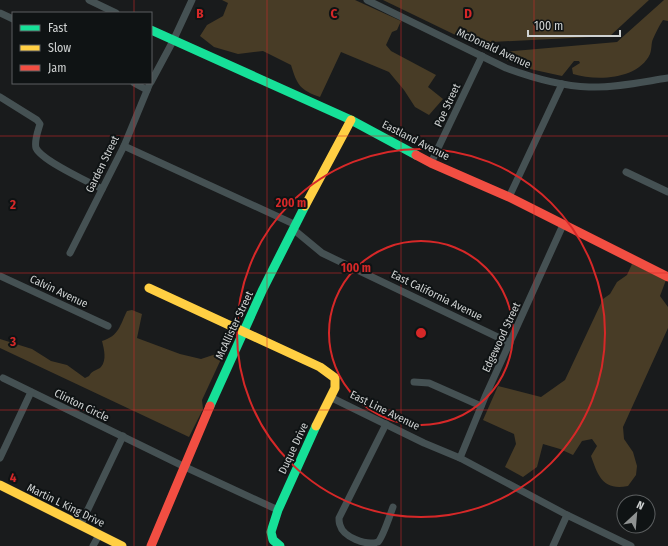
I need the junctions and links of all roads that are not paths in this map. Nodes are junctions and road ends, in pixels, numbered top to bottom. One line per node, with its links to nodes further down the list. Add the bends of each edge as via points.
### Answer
1 (89, 0): 5 (street)
2 (192, 0): 8 (street, Garden Street)
3 (367, 0): 9 (street, McDonald Avenue)
4 (0, 12): 6 (street)
5 (114, 12)
6 (12, 18)
7 (152, 30): 8 (street, Eastland Avenue)
8 (173, 41): 11 (street, Garden Street); 15 (street, Eastland Avenue)
9 (482, 56): 12 (street, McDonald Avenue, via 530,77); 17 (street, Poe Street)
10 (668, 78): 12 (street, McDonald Avenue, via 591,87)
11 (152, 80)
12 (562, 84): 21 (street)
13 (149, 85): 16 (street, Garden Street)
14 (0, 97): 19 (street, via 40,124 36,148 41,155)
15 (351, 120): 17 (street, Eastland Avenue); 23 (street, McAllister Street)
16 (124, 146): 19 (street, Garden Street); 23 (street, East California Avenue)
17 (431, 163): 21 (street, Eastland Avenue)
18 (626, 172): 20 (street)
19 (102, 189): 24 (street, Garden Street)
20 (668, 192)
21 (509, 197): 22 (street, Eastland Avenue)
22 (564, 225): 26 (street, Eastland Avenue); 30 (street, Edgewood Street)
23 (295, 227): 29 (street, McAllister Street); 30 (street, East California Avenue, via 322,253)
24 (70, 253)
25 (0, 276): 28 (street, Calvin Avenue)
26 (668, 277)
27 (149, 288): 29 (street, East Line Avenue)
28 (108, 326)
29 (243, 332): 34 (street, East Line Avenue, via 320,367 334,378 335,388); 40 (street, McAllister Street)
30 (510, 343): 35 (street, Edgewood Street)
31 (3, 378): 33 (street, Clinton Circle)
32 (414, 382): 35 (street, via 429,383)
33 (31, 392): 37 (street, Clinton Circle); 38 (street)
34 (330, 397): 36 (street, East Line Avenue); 43 (street, Duque Drive)
35 (481, 406): 39 (street, Edgewood Street)
36 (386, 424): 39 (street, East Line Avenue); 42 (street, via 339,518 340,526 348,536 364,545 373,544 379,541)
37 (122, 436): 40 (street, Clinton Circle); 45 (street)
38 (0, 458)
39 (460, 458): 44 (street, East Line Avenue)
40 (183, 466): 43 (street); 49 (street, McAllister Street)
41 (0, 485): 45 (street, Martin L King Drive)
42 (393, 507)
43 (278, 510): 50 (street, Duque Drive, via 271,532 273,540)
44 (567, 515): 51 (street); 52 (street, East Line Avenue)
45 (80, 526): 46 (street, Martin L King Drive)
46 (99, 535): 47 (street); 48 (street, Martin L King Drive)
47 (93, 546)
48 (122, 546)
49 (151, 546)
50 (280, 546)
51 (554, 546)
52 (632, 546)

